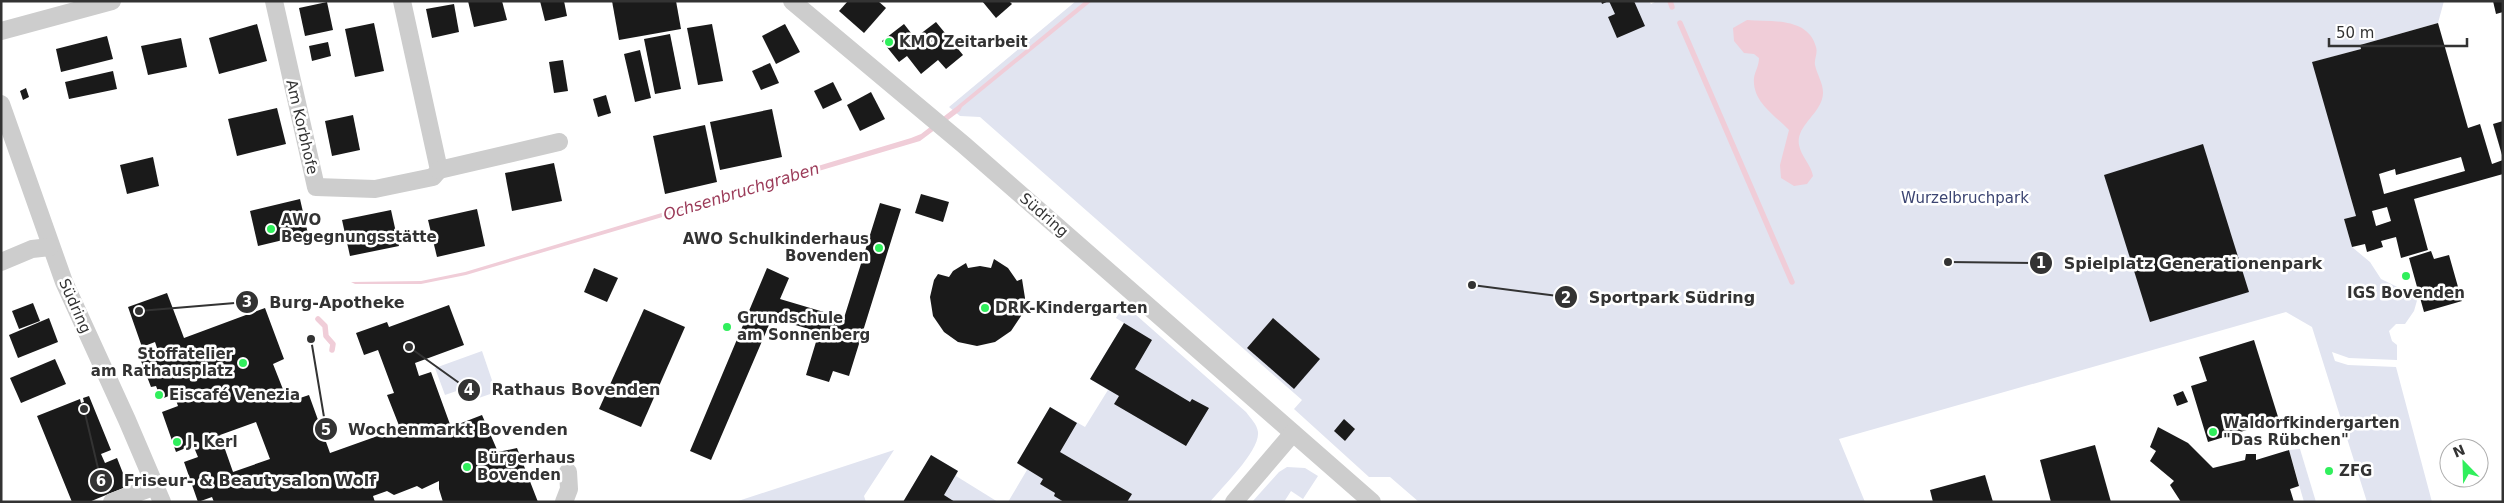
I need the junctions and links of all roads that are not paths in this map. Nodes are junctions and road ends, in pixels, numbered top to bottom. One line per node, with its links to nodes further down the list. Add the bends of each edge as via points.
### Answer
1 (112, 1): 5 (street)
2 (274, 1): 8 (street, Am Korbhofe, via 316,187 375,189 433,176)
3 (402, 1): 8 (street)
4 (792, 1): 11 (street, Südring, via 946,130)
5 (1, 31)
6 (1, 104): 9 (street, Südring)
7 (559, 142): 8 (street, Am Korbhofe)
8 (439, 170)
9 (50, 247): 10 (street, via 32,249); 13 (street, Südring)
10 (1, 262)
11 (1293, 433): 16 (street); 17 (street, Südring)
12 (568, 472): 15 (street, via 569,489)
13 (159, 494): 14 (street)
14 (112, 502)
15 (564, 502)
16 (1234, 502)
17 (1372, 502)

